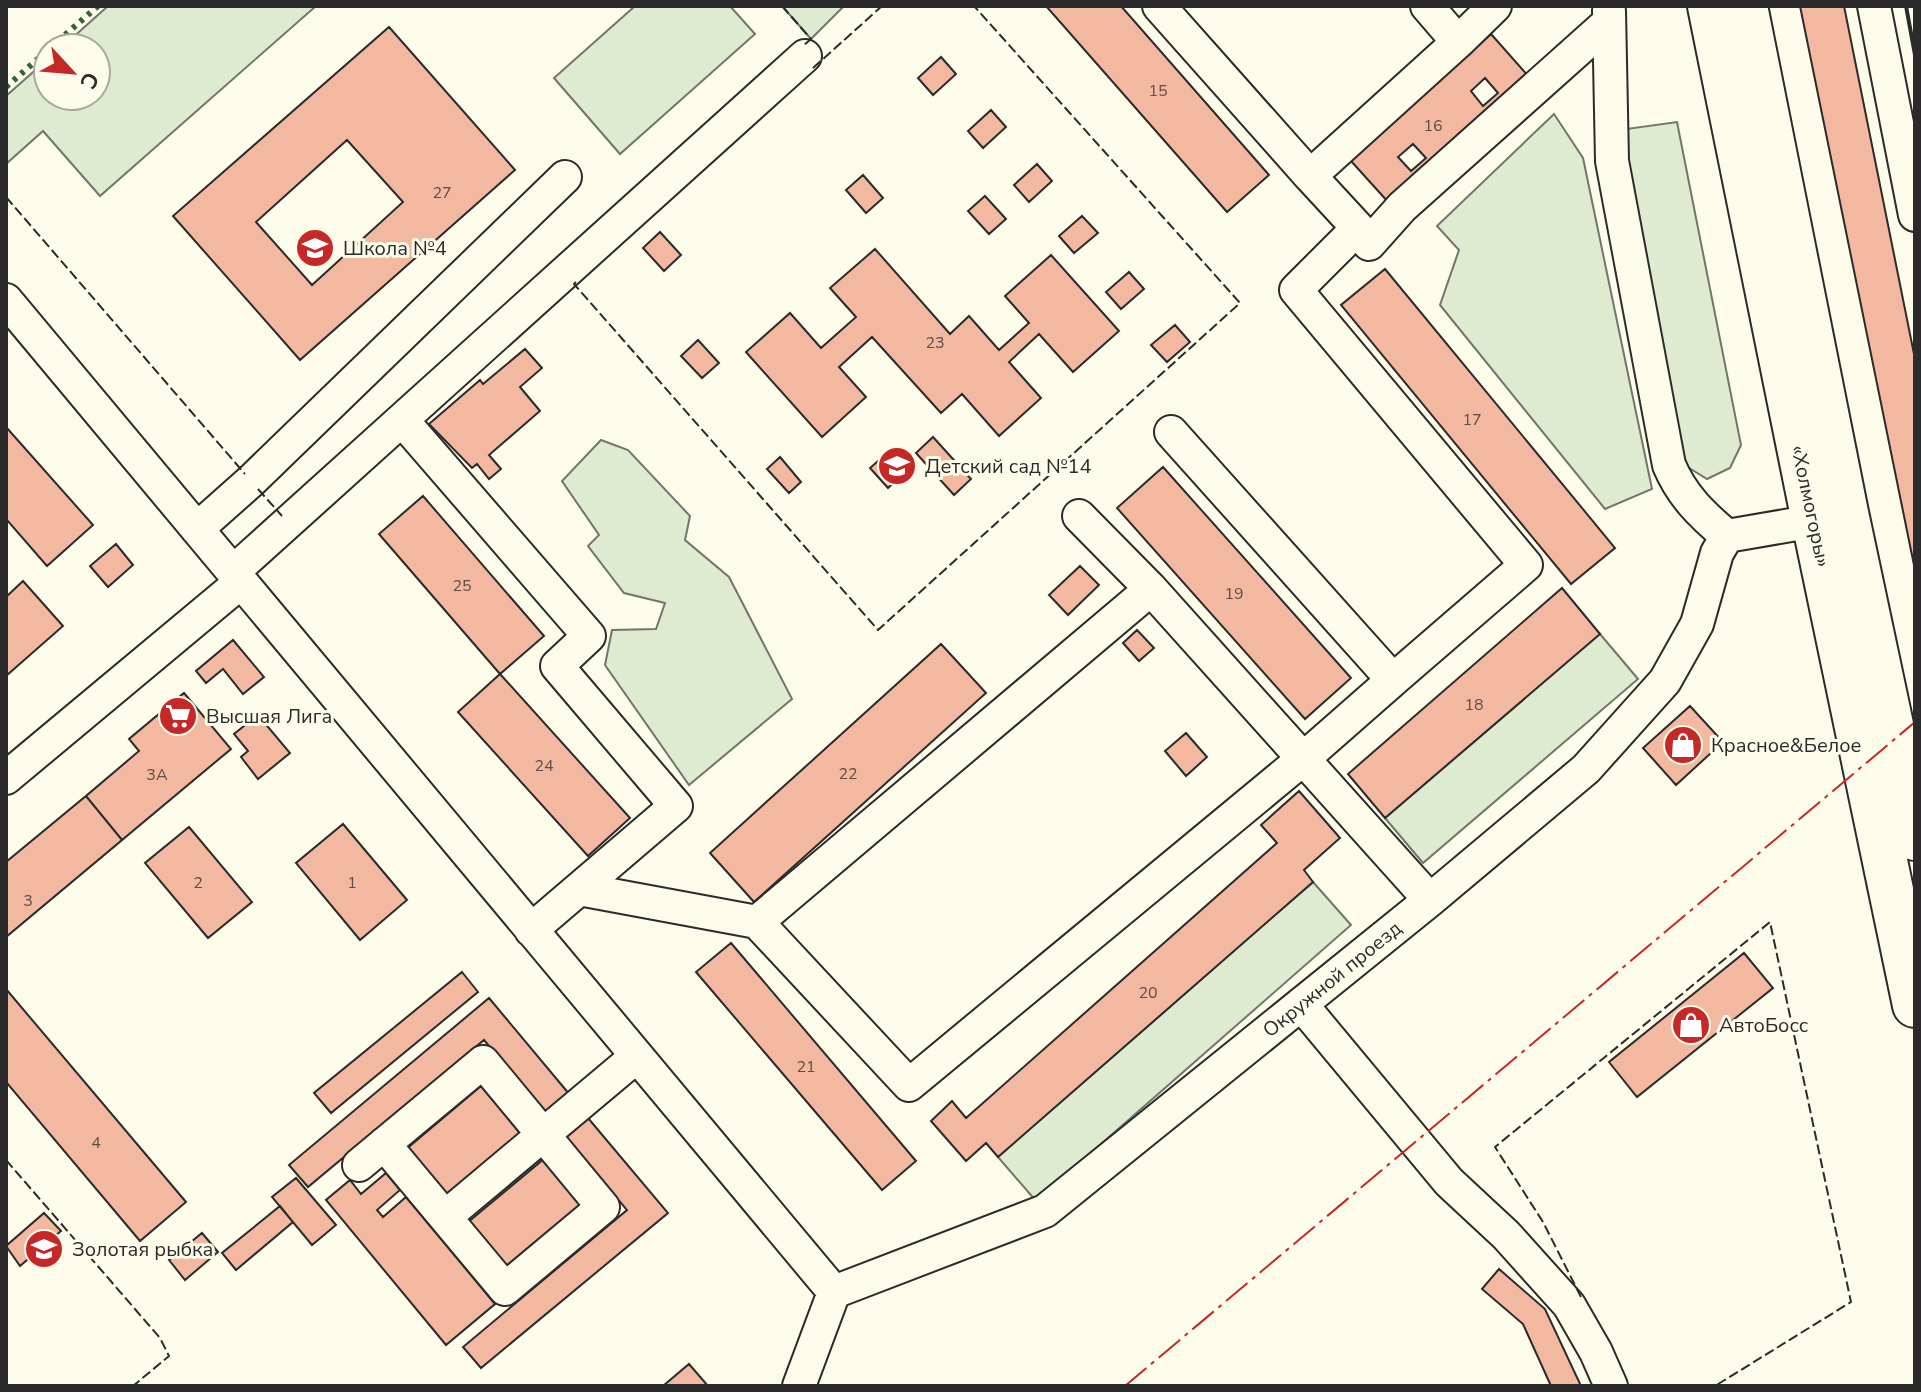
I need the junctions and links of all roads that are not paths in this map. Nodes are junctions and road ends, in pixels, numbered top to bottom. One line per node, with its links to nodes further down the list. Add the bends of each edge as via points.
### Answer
1 (1159, 6): 10 (street)
2 (1427, 6): 8 (street)
3 (1495, 6): 8 (street)
4 (1710, 6): 18 (highway, «Холмогоры»)
5 (1745, 6): 26 (highway, «Холмогоры»)
6 (1874, 6): 12 (street)
7 (1609, 15): 13 (street, via 1369,244); 20 (street, via 1612,161 1669,465 1678,487)
8 (1458, 42): 10 (street)
9 (805, 56): 15 (street)
10 (1310, 176): 13 (street)
11 (565, 177): 19 (street)
12 (1915, 215)
13 (1358, 228): 23 (street, via 1296,290 1526,565)
14 (6, 300): 19 (street)
15 (402, 420): 21 (street); 27 (street, via 589,636 557,666 676,806)
16 (1171, 432): 23 (street)
17 (1079, 516): 22 (street)
18 (1814, 521): 20 (street); 32 (highway, «Холмогоры»)
19 (197, 529): 21 (street)
20 (1727, 536): 28 (street, Окружной проезд, via 1697,624 1665,681 1586,769)
21 (237, 577): 25 (street); 30 (street)
22 (1151, 589): 24 (street); 29 (street)
23 (1393, 680): 24 (street)
24 (1303, 759): 28 (street); 29 (street, via 909,1085)
25 (6, 778)
26 (1915, 838)
27 (579, 889): 29 (street); 30 (street)
28 (1430, 900): 31 (street, Окружной проезд)
29 (757, 922)
30 (531, 930): 33 (street)
31 (1301, 1004): 38 (street, Окружной проезд, via 1045,1211); 40 (street, via 1449,1182 1569,1305)
32 (1915, 1005)
33 (637, 1056): 34 (street); 38 (street)
34 (543, 1135): 35 (street, via 483,1062); 37 (street); 37 (street, via 603,1207 505,1289)
35 (384, 1144): 36 (street); 37 (street)
36 (359, 1165)
37 (445, 1217)
38 (834, 1292): 39 (street)
39 (799, 1386)
40 (1611, 1386)

